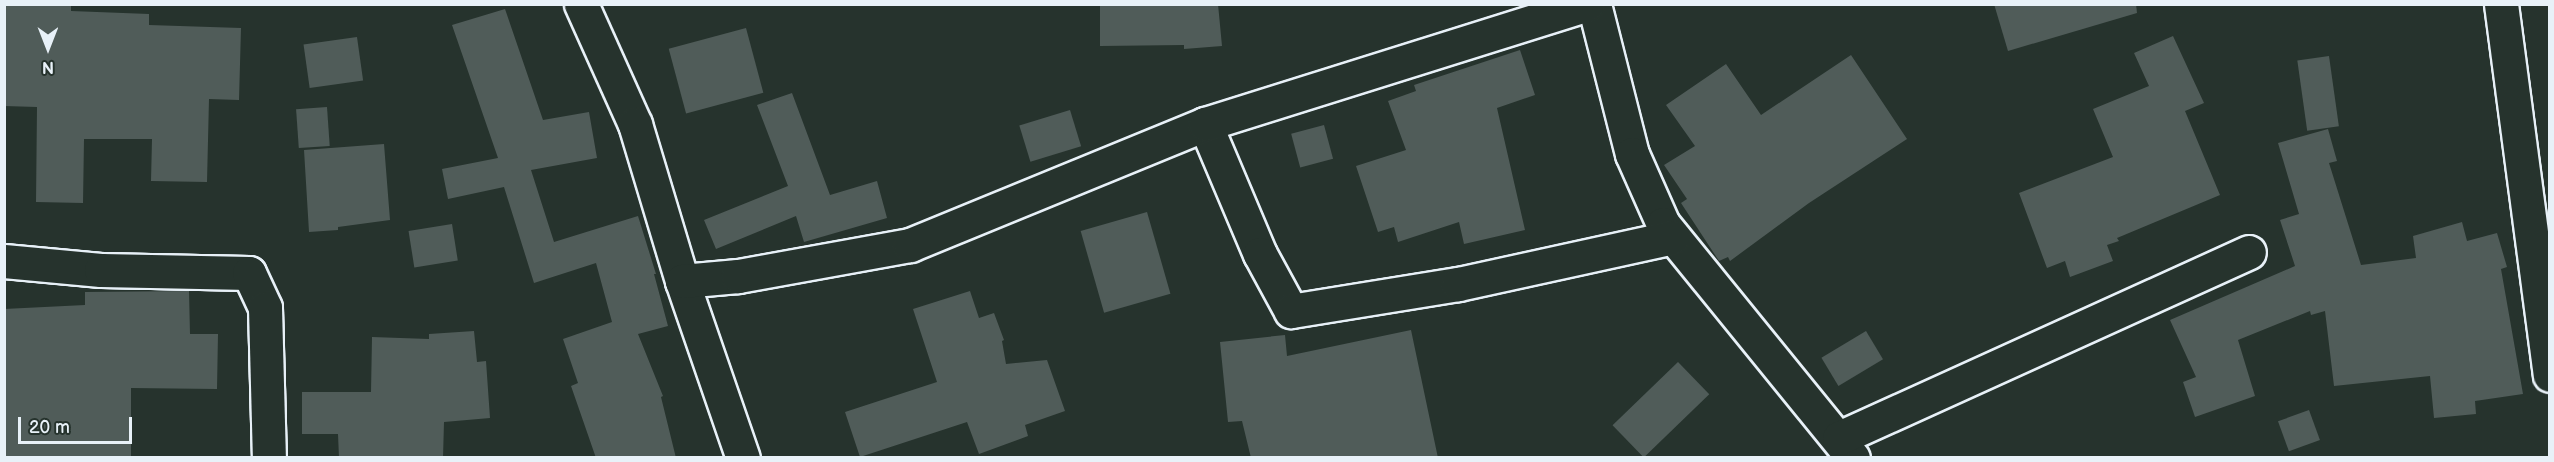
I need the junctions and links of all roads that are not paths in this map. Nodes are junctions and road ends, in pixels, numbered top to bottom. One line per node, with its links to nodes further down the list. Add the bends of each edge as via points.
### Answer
1 (581, 4): 9 (street, via 634,124)
2 (1588, 4): 5 (street)
3 (1594, 4): 6 (street, via 1632,154 1658,216)
4 (2501, 4): 10 (street)
5 (1205, 124): 6 (street, via 1260,254 1291,311 1458,284); 9 (street, via 910,245 738,276)
6 (1673, 237): 11 (street)
7 (2249, 252): 11 (street)
8 (4, 261): 12 (street, via 101,270 249,273 265,308)
9 (682, 281): 13 (street)
10 (2550, 375)
11 (1846, 448)
12 (269, 458)
13 (743, 458)

